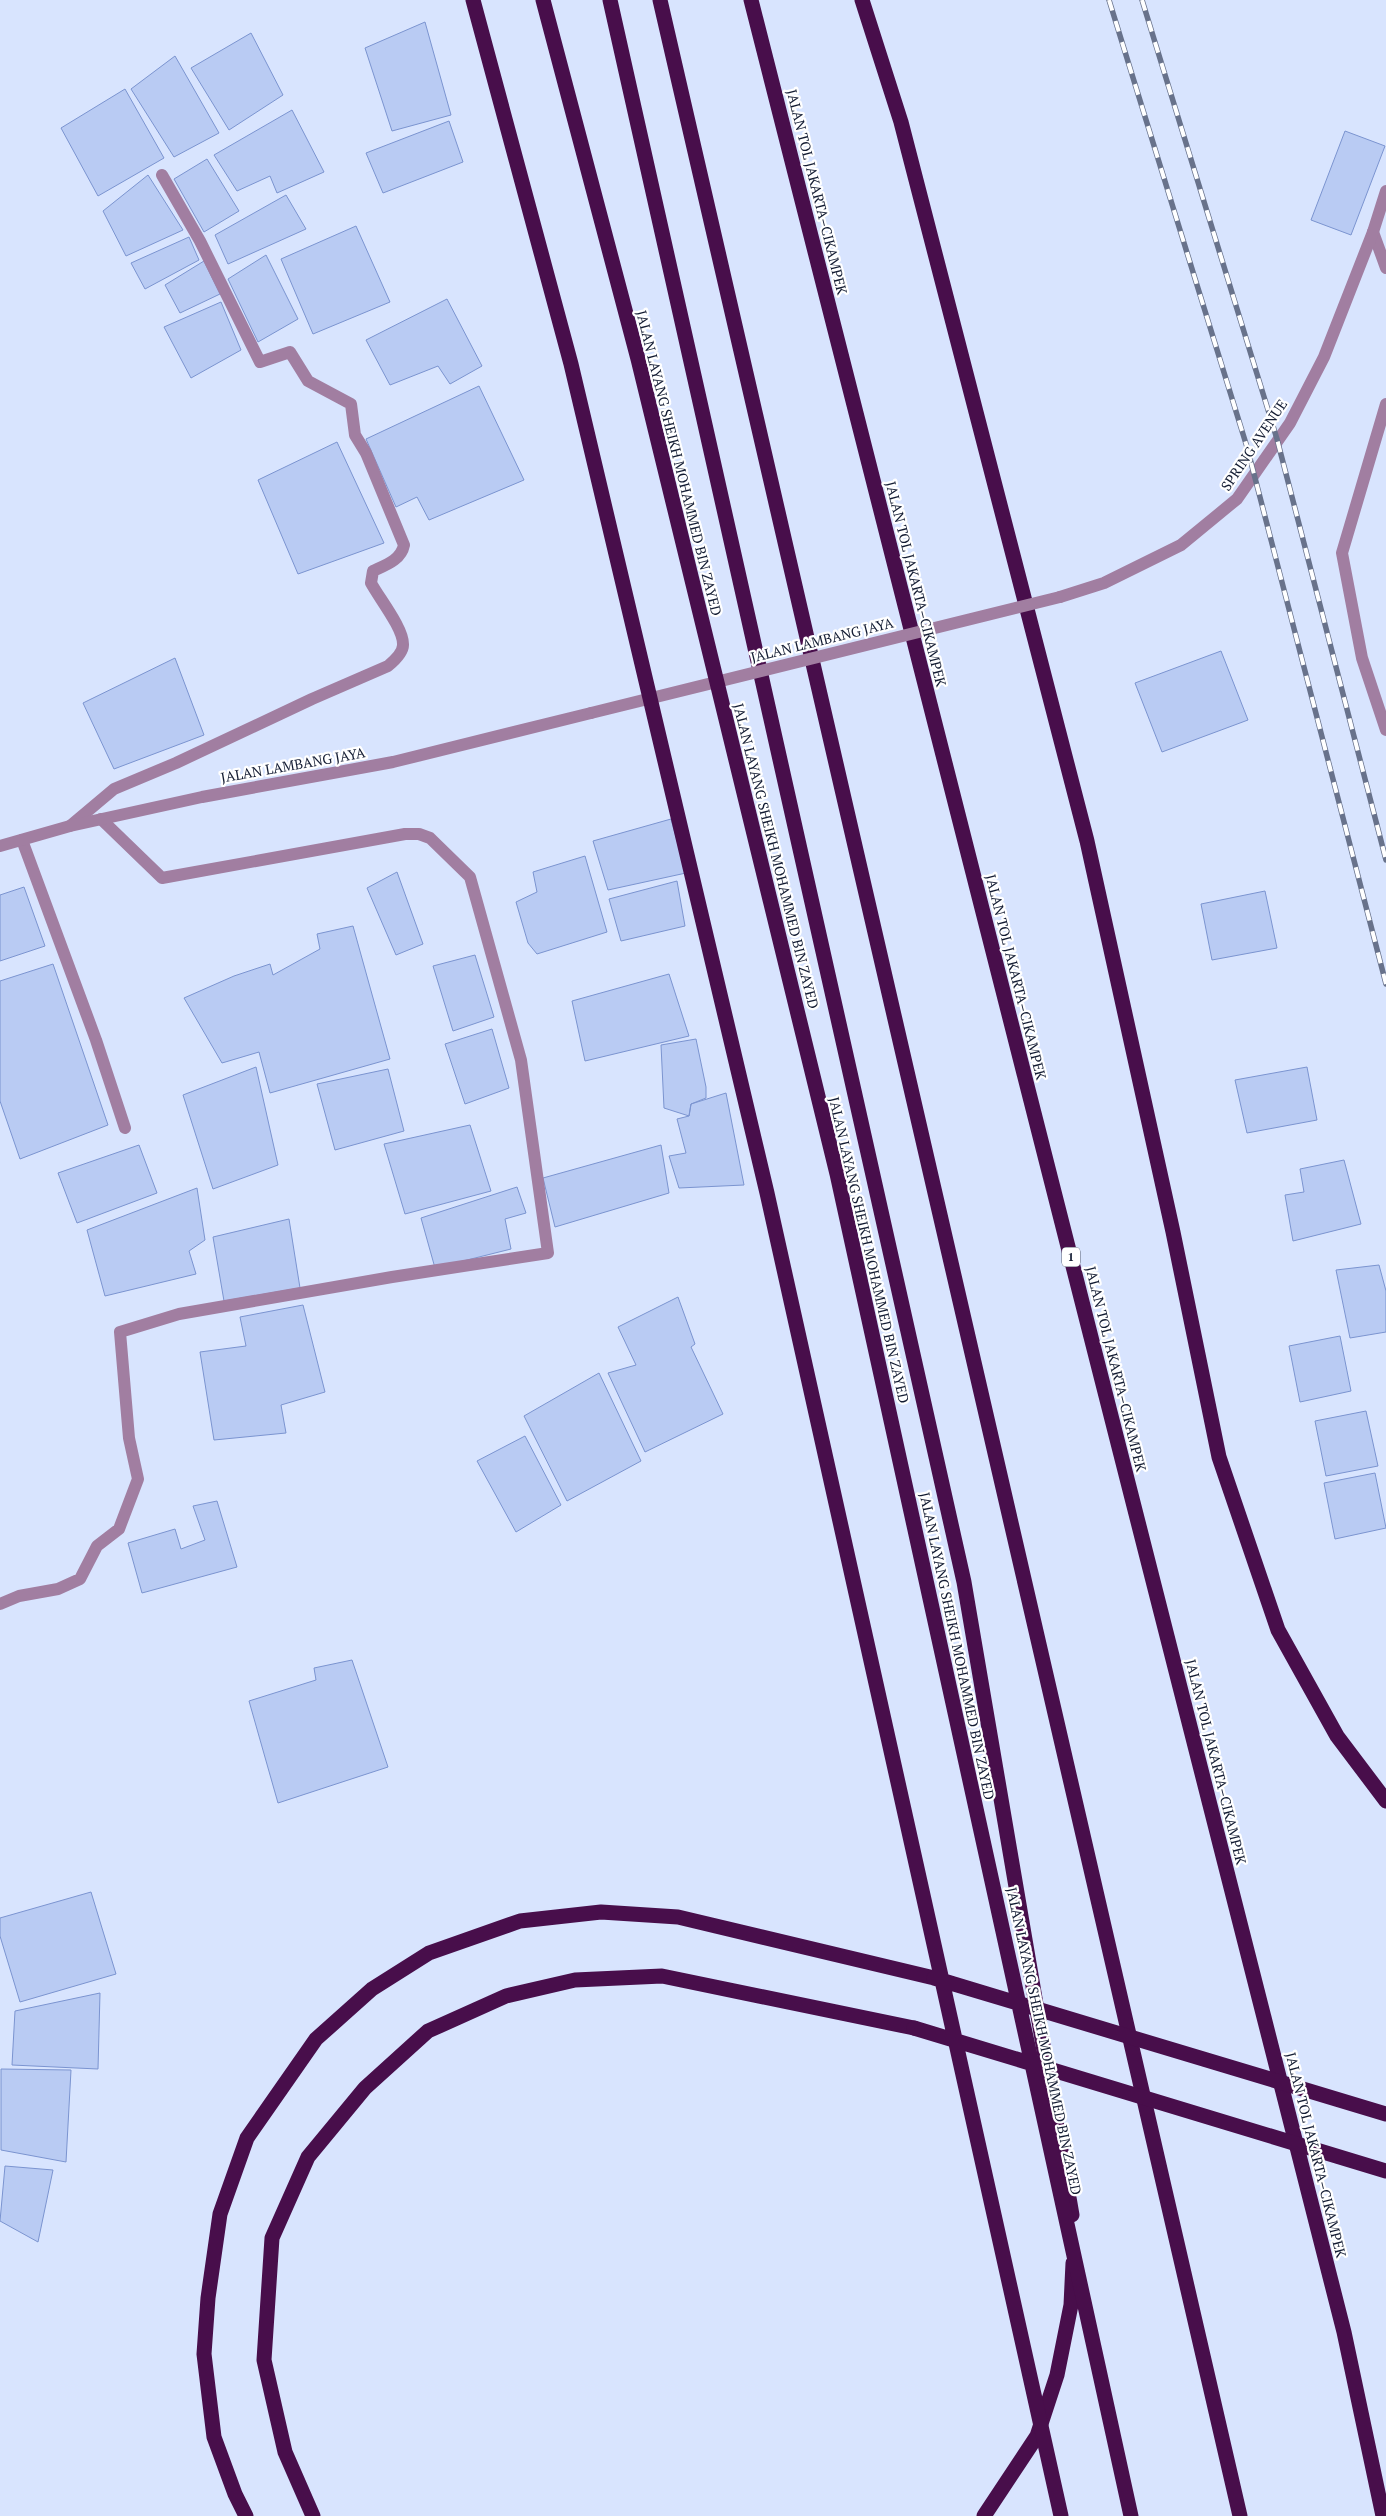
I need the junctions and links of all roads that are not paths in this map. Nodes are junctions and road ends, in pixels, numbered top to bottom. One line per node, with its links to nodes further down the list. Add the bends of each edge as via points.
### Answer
1 (473, 0): 26 (highway, bridge, via 573,374 767,1193)
2 (543, 0): 27 (highway, JALAN LAYANG SHEIKH MOHAMMED BIN ZAYED, bridge, via 638,359 837,1174)
3 (610, 0): 25 (highway, via 964,1582 1074,2226 1072,2305 1057,2375 1036,2436)
4 (660, 0): 28 (highway)
5 (751, 0): 29 (highway, JALAN TOL JAKARTA–CIKAMPEK / 1, via 1344,2332)
6 (862, 0): 20 (highway, via 901,122 1087,841 1219,1457 1278,1630 1338,1736)
7 (162, 175): 15 (street, via 200,241 260,362 290,352 308,381 350,404 355,435 366,453 404,545 398,558 373,571 371,583 401,634 403,646 397,659 388,666 114,788)
8 (1386, 191): 9 (street, SPRING AVENUE)
9 (1373, 232): 10 (street); 12 (street, SPRING AVENUE, via 1324,357 1290,423 1237,499 1181,546 1104,583)
10 (1386, 268)
11 (1386, 404): 13 (street, via 1342,554 1362,658)
12 (1060, 597): 14 (street, JALAN LAMBANG JAYA, bridge, via 393,762)
13 (1386, 730)
14 (101, 819): 15 (street, JALAN LAMBANG JAYA); 19 (street, via 162,878 404,834 430,838 470,877 520,1060 548,1253 179,1314 120,1332 129,1438 138,1479 119,1529 97,1546 80,1579 58,1590 19,1596)
15 (70, 826): 16 (street, JALAN LAMBANG JAYA)
16 (22, 840): 17 (street, JALAN LAMBANG JAYA); 18 (street)
17 (0, 846)
18 (126, 1128)
19 (0, 1604)
20 (1386, 1801)
21 (1386, 2114): 23 (highway, bridge, via 930,1976 678,1917 601,1912 520,1920 429,1953 372,1990 316,2039 247,2138 220,2214 204,2354 214,2437)
22 (1386, 2171): 24 (highway, bridge, via 914,2028 662,1976 575,1980 506,1996 428,2030 365,2088 308,2157 272,2238 264,2360 285,2452)
23 (246, 2516)
24 (313, 2516)
25 (984, 2516)
26 (1061, 2516)
27 (1131, 2516)
28 (1240, 2516)
29 (1383, 2516)

